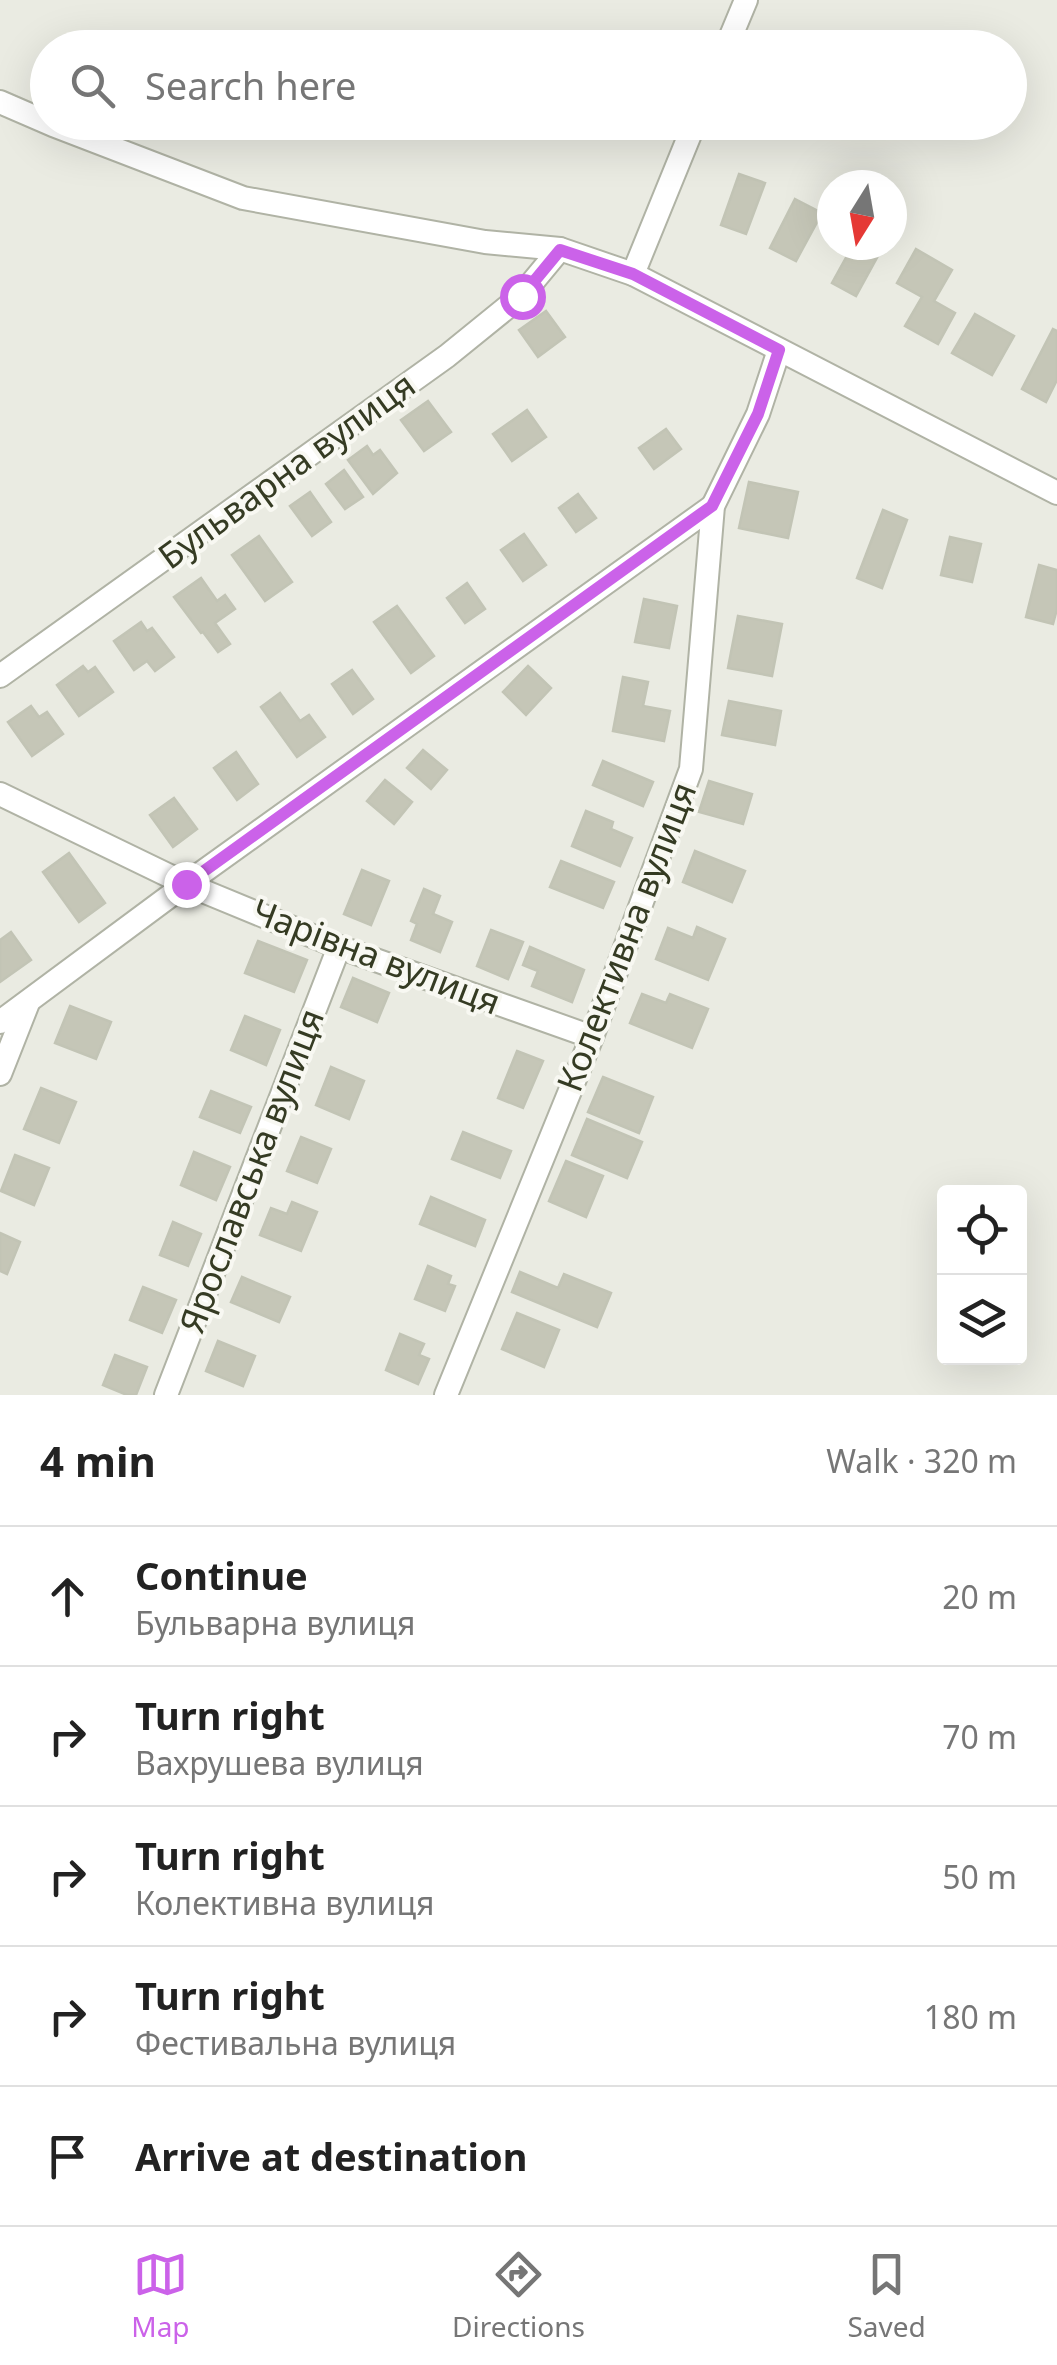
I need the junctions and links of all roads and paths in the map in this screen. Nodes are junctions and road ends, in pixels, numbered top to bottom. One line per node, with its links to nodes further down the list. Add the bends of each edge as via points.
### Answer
1 (746, 0): 2 (street)
2 (734, 30)
3 (0, 102): 4 (street)
4 (30, 115)
5 (91, 140): 7 (street, via 242,198)
6 (689, 140): 8 (street)
7 (560, 250): 8 (street); 12 (street, Бульварна вулиця, via 522,296 446,356)
8 (633, 274): 9 (street)
9 (779, 350): 10 (street); 11 (street, Колективна вулиця, via 758,414)
10 (1057, 493)
11 (712, 506): 14 (street); 18 (street, Колективна вулиця, via 691,768)
12 (0, 676)
13 (0, 794): 14 (street, Чарівна вулиця)
14 (186, 884): 15 (street, Чарівна вулиця); 16 (street)
15 (339, 947): 18 (street, Чарівна вулиця); 20 (street, Ярославська вулиця)
16 (29, 1000): 17 (street); 19 (street)
17 (0, 1022)
18 (592, 1037): 21 (street, Колективна вулиця)
19 (0, 1074)
20 (166, 1395)
21 (446, 1395)

